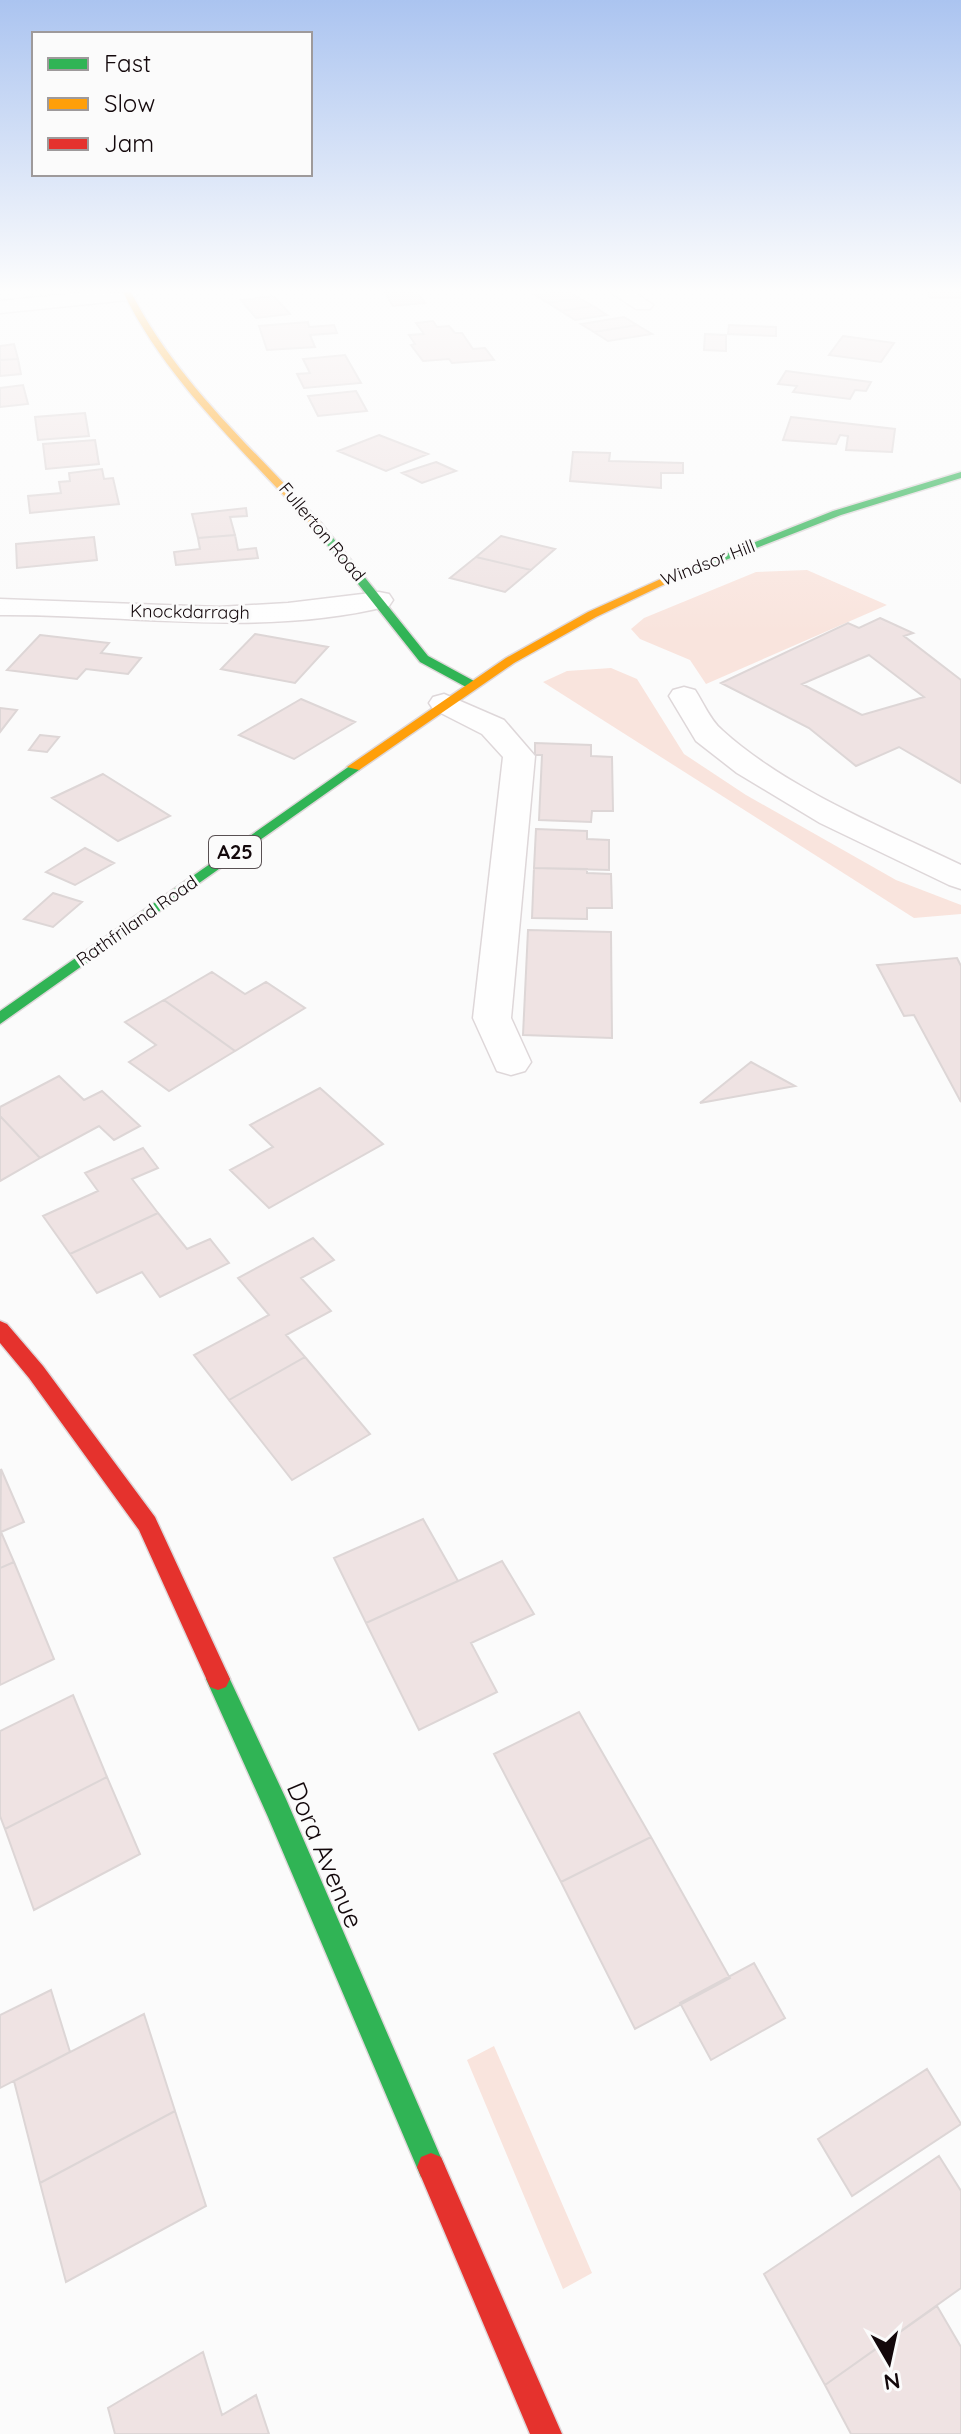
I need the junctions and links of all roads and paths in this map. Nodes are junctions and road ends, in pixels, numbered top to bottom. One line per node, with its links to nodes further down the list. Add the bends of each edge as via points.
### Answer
1 (205, 406): 3 (street, Fullerton Road, via 271,472)
2 (961, 475): 5 (street, Windsor Hill / A25, via 837,513 645,588 561,628)
3 (379, 600): 4 (street, Knockdarragh, via 305,611 195,616 49,605); 5 (street, Fullerton Road)
4 (0, 607)
5 (457, 693): 8 (street, Rathfriland Road / A25); 9 (street, via 519,756 492,1018)
6 (684, 696): 7 (street, via 707,734 748,766 832,816)
7 (961, 878)
8 (0, 1019)
9 (511, 1062)
10 (0, 1329): 11 (street, Dora Avenue, via 147,1524 277,1808)
11 (546, 2434)

